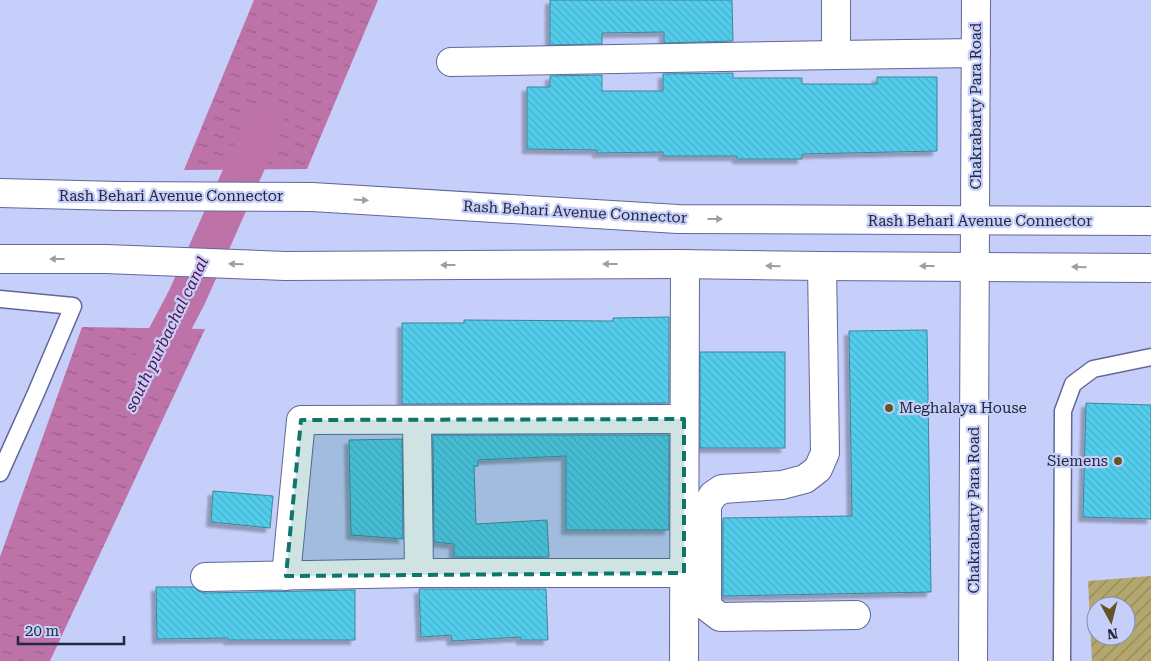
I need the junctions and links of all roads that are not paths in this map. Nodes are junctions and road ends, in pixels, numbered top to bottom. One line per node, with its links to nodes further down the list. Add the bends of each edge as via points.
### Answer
1 (836, 0): 4 (street)
2 (976, 0): 3 (street, Chakrabarty Para Road)
3 (976, 53): 4 (street); 7 (street, Chakrabarty Para Road)
4 (836, 55): 5 (street)
5 (451, 62)
6 (0, 193): 7 (street, Rash Behari Avenue Connector, one-way to 7, via 312,196 678,219)
7 (975, 220): 8 (street, Rash Behari Avenue Connector); 12 (street, Chakrabarty Para Road)
8 (1151, 221)
9 (0, 259): 10 (street, one-way to 9, via 285,266 106,259)
10 (685, 264): 11 (street, one-way to 10); 16 (street)
11 (822, 266): 12 (street, one-way to 11); 23 (street, via 825,453 818,469 805,479 782,486 722,489 713,495 707,505 707,607 720,617)
12 (976, 266): 13 (street, one-way to 12); 25 (street, Chakrabarty Para Road)
13 (1151, 268)
14 (0, 299): 18 (lane, via 72,306)
15 (1151, 357): 26 (lane, via 1093,369 1073,384 1063,411)
16 (684, 419): 17 (street); 20 (street)
17 (417, 420): 19 (street); 21 (street, via 301,420)
18 (0, 472)
19 (418, 573): 20 (street); 21 (street)
20 (684, 573): 24 (street)
21 (286, 576): 22 (street)
22 (205, 577)
23 (856, 615)
24 (684, 661)
25 (973, 661)
26 (1062, 661)

